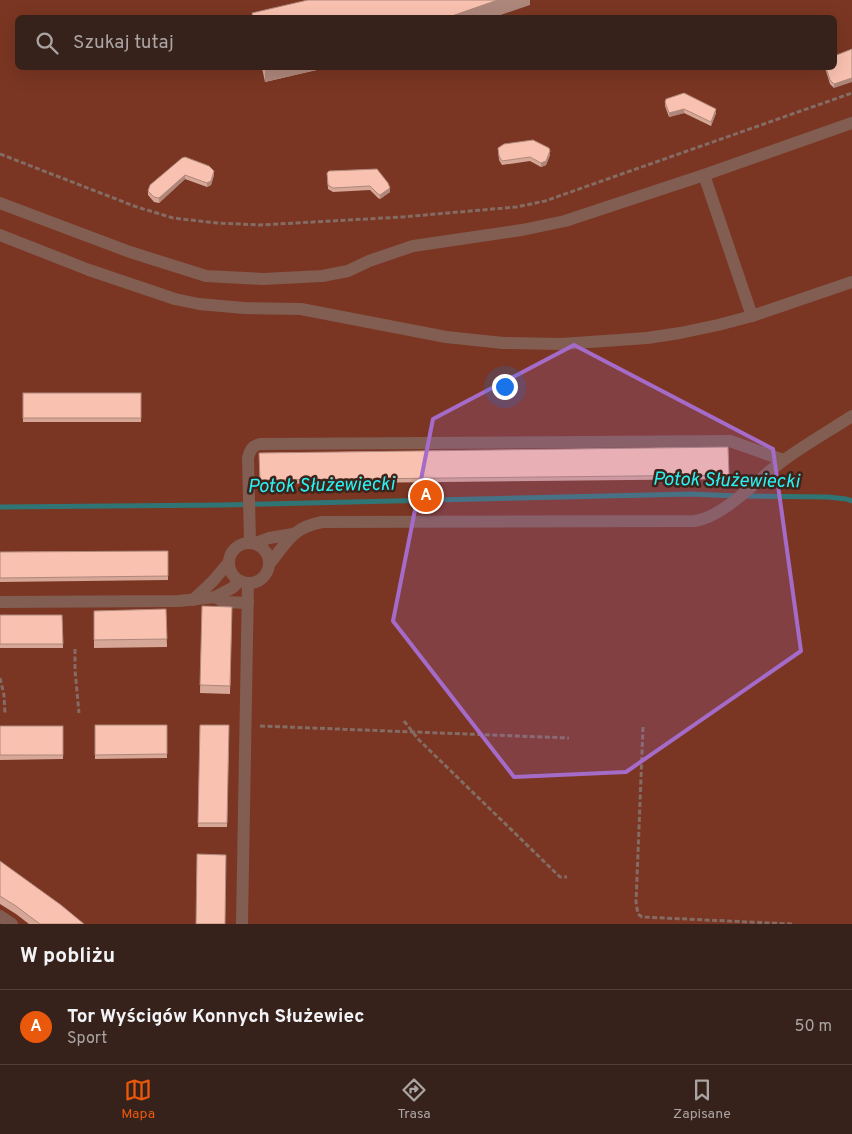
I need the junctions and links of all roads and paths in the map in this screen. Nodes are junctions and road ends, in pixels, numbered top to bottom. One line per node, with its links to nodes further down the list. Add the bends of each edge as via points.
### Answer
1 (852, 93): 3 (path, via 545,201 516,207 402,217 260,225 173,218)
2 (852, 123): 4 (lane)
3 (0, 154)
4 (704, 175): 5 (lane, via 565,221 413,246 348,271 322,276 263,279 206,276 130,252); 8 (lane)
5 (0, 203)
6 (0, 235): 8 (lane, via 175,300 244,308 301,309 446,337 502,343 561,344 647,338)
7 (852, 282): 8 (lane)
8 (752, 316)
9 (852, 416): 10 (lane)
10 (783, 460): 11 (lane, via 712,517 696,521 322,522); 12 (lane, via 730,441 260,444 254,446 248,458)
11 (293, 534): 12 (lane); 14 (lane)
12 (253, 543): 13 (lane, via 244,543 233,550); 14 (lane, via 266,551)
13 (229, 562): 15 (lane, via 232,574); 17 (lane)
14 (270, 563): 15 (lane, via 265,575 255,582)
15 (244, 582): 16 (lane); 19 (lane)
16 (215, 597): 17 (lane); 19 (lane, via 223,602)
17 (193, 600): 18 (lane)
18 (0, 602)
19 (248, 603): 25 (lane)
20 (74, 649): 22 (path)
21 (0, 678): 23 (path)
22 (79, 713)
23 (5, 714)
24 (404, 721): 27 (path)
25 (247, 725): 27 (path); 32 (lane)
26 (643, 727): 33 (path, via 638,914)
27 (413, 733): 28 (path); 29 (path, via 560,877)
28 (569, 738)
29 (567, 877)
30 (0, 916): 31 (lane)
31 (12, 924)
32 (242, 924)
33 (792, 924)

